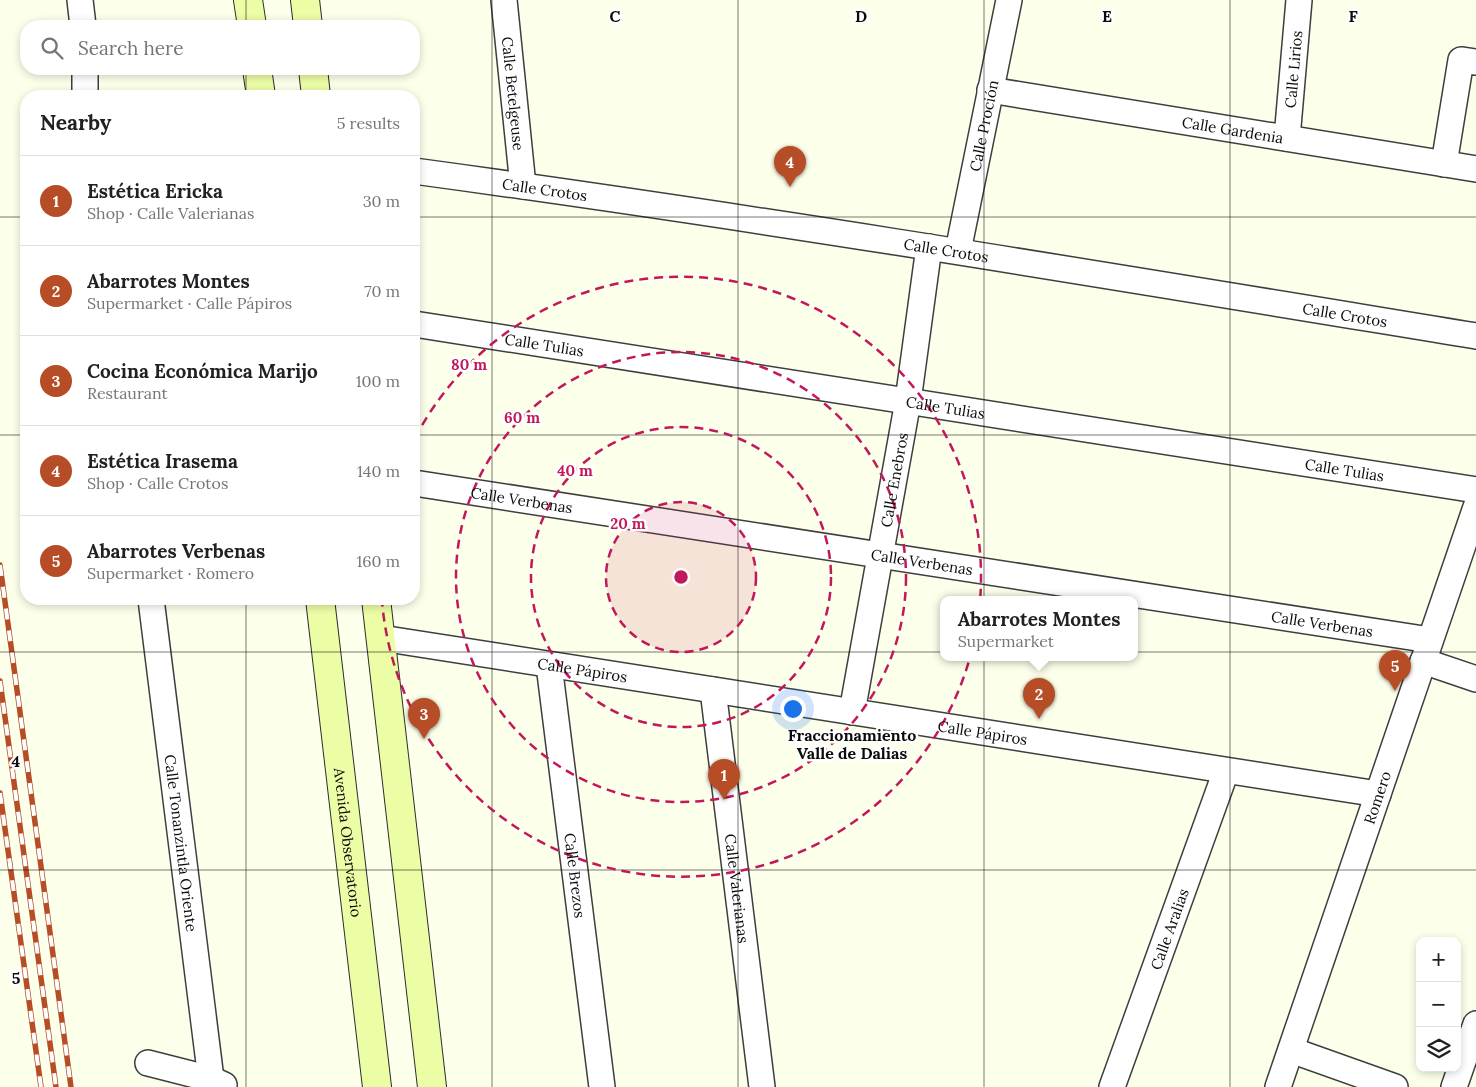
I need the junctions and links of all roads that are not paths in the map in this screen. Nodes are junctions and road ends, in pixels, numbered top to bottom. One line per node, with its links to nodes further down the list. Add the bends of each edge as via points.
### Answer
1 (80, 0): 7 (street)
2 (248, 0): 8 (street)
3 (305, 0): 9 (street)
4 (504, 0): 22 (street, Calle Betelgeuse)
5 (1009, 0): 17 (street, Calle Proción)
6 (1299, 0): 18 (street, Calle Lirios)
7 (82, 20)
8 (251, 20)
9 (307, 20)
10 (1476, 62): 19 (street, via 1461,60)
11 (85, 75): 14 (street)
12 (258, 75): 15 (street)
13 (314, 75): 16 (street)
14 (85, 90)
15 (260, 90)
16 (315, 90)
17 (990, 90): 18 (street, Calle Gardenia); 24 (street, Calle Proción)
18 (1287, 138): 19 (street, Calle Gardenia)
19 (1444, 164): 20 (street, Calle Gardenia)
20 (1476, 169)
21 (420, 172): 22 (street, Calle Crotos)
22 (523, 186): 23 (street, Calle Crotos)
23 (930, 246): 24 (street, Calle Crotos); 27 (street, Calle Enebros)
24 (958, 251): 26 (street, Calle Crotos)
25 (420, 325): 27 (street, Calle Tulias)
26 (1476, 336)
27 (908, 402): 29 (street, Calle Tulias); 31 (street, Calle Enebros)
28 (420, 484): 31 (street, Calle Verbenas)
29 (1476, 490)
30 (1476, 507): 38 (street, Romero)
31 (880, 555): 32 (street, Calle Verbenas); 42 (street, Calle Enebros)
32 (1114, 596)
33 (1138, 600): 38 (street, Calle Verbenas)
34 (152, 605): 48 (street, Calle Tonanzintla Oriente)
35 (321, 605): 49 (street, Avenida Observatorio)
36 (377, 605): 37 (street)
37 (381, 638): 39 (street, Calle Pápiros); 50 (street)
38 (1427, 651): 40 (street, Calle Verbenas); 44 (street, Romero)
39 (549, 665): 41 (street, Calle Pápiros); 51 (street, Calle Brezos)
40 (1476, 679)
41 (713, 690): 42 (street, Calle Pápiros); 52 (street, Calle Valerianas)
42 (852, 712): 43 (street, Calle Pápiros)
43 (1226, 771): 44 (street, Calle Pápiros); 53 (street, Calle Aralias)
44 (1378, 794): 46 (street, Romero)
45 (1476, 1024): 56 (street)
46 (1291, 1050): 54 (street, Romero); 55 (street)
47 (148, 1063): 48 (street)
48 (217, 1084)
49 (377, 1087)
50 (432, 1087)
51 (602, 1087)
52 (762, 1087)
53 (1112, 1087)
54 (1278, 1087)
55 (1395, 1087)
56 (1454, 1087)

